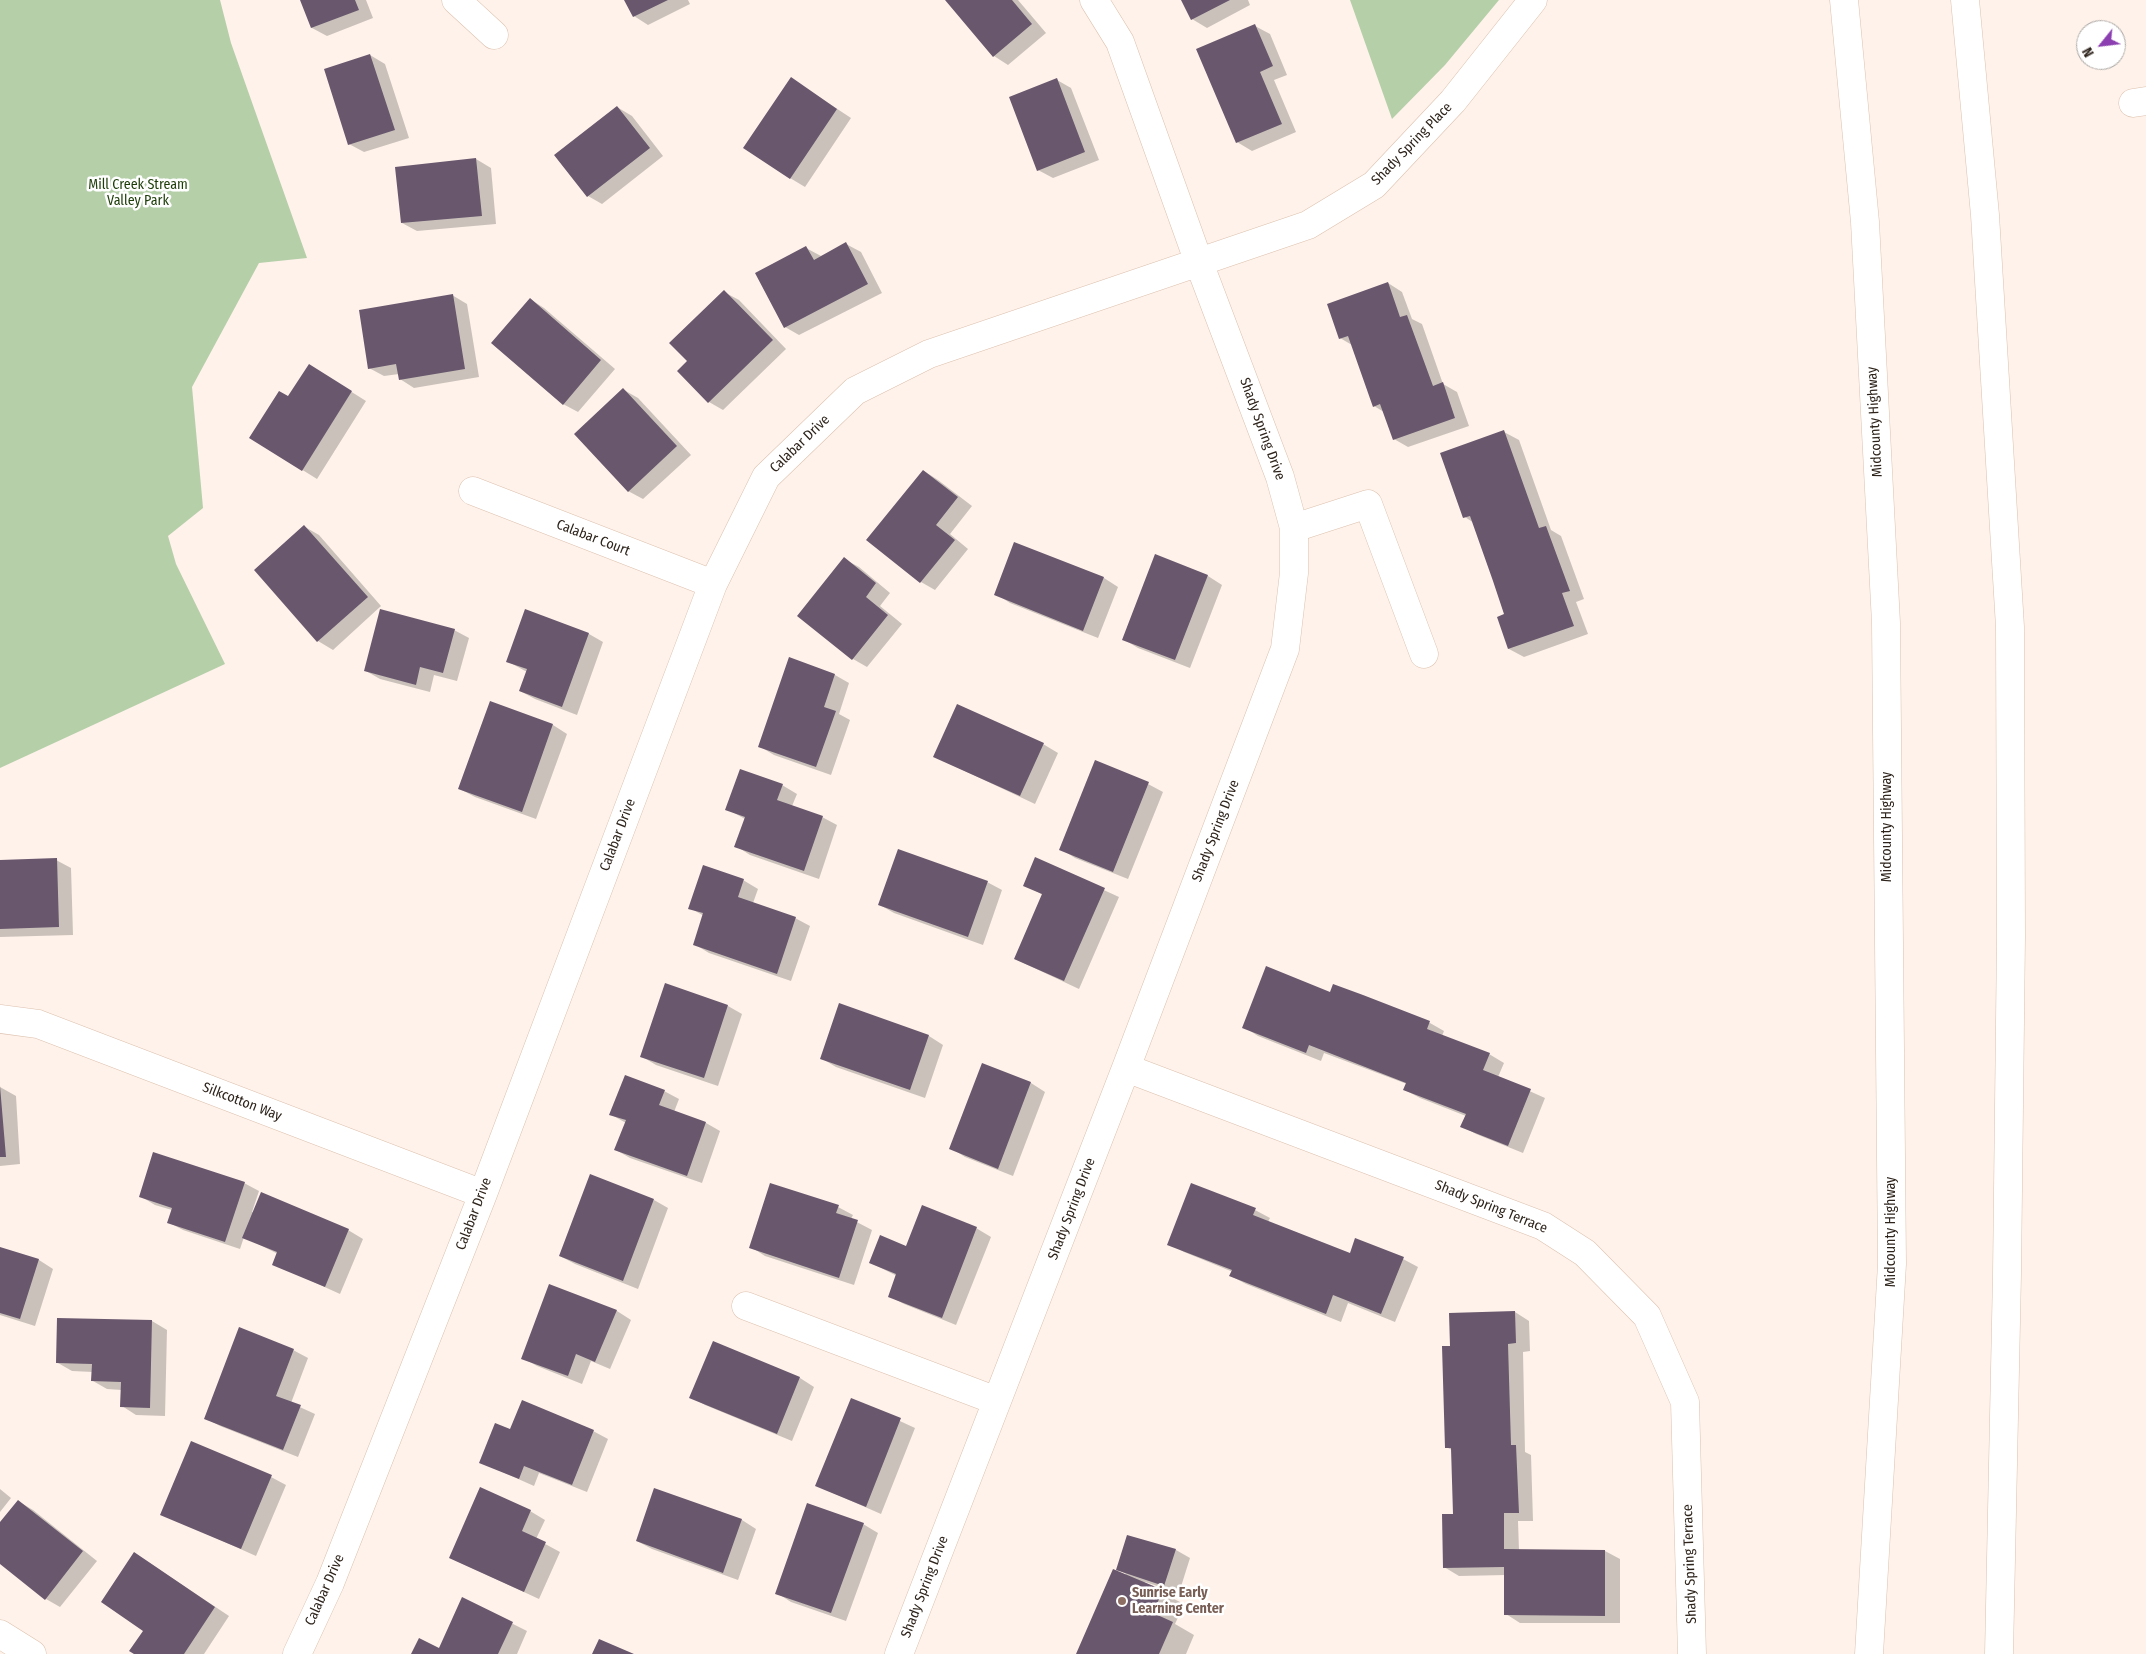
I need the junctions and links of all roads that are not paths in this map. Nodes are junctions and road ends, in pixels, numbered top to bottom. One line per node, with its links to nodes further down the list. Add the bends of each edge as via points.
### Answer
1 (456, 0): 6 (street)
2 (1094, 0): 7 (street, Shady Spring Drive, via 1120,42)
3 (1533, 0): 7 (street, Shady Spring Place, via 1453,101 1374,185 1308,224)
4 (1844, 0): 22 (street, Midcounty Highway, via 1865,222 1886,623 1892,1264)
5 (1965, 0): 23 (street, via 1986,215 2010,627 2010,967)
6 (494, 35)
7 (1198, 260): 9 (street, Shady Spring Drive, via 1280,477); 10 (street, Calabar Drive, via 929,354 854,391 766,477)
8 (473, 490): 10 (street, Calabar Court)
9 (1294, 528): 11 (street, via 1368,504); 13 (street, Shady Spring Drive, via 1294,573 1285,649)
10 (713, 584): 14 (street, Calabar Drive)
11 (1424, 654)
12 (0, 1019): 14 (street, Silkcotton Way, via 38,1024)
13 (1126, 1068): 16 (street, Shady Spring Drive); 21 (street, Shady Spring Terrace, via 1543,1226 1585,1253 1647,1316 1685,1402)
14 (482, 1194): 19 (street, Calabar Drive, via 330,1583)
15 (746, 1306): 16 (street)
16 (997, 1401): 20 (street, Shady Spring Drive)
17 (0, 1634): 18 (street)
18 (32, 1654)
19 (297, 1654)
20 (899, 1654)
21 (1692, 1654)
22 (1868, 1654)
23 (1999, 1654)

